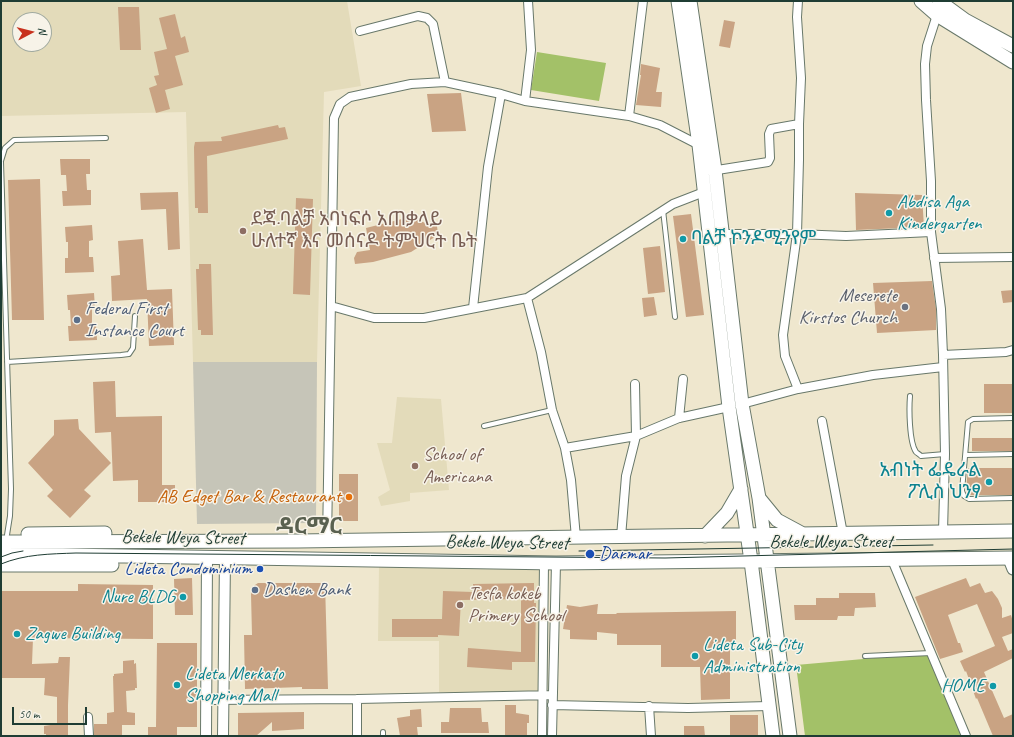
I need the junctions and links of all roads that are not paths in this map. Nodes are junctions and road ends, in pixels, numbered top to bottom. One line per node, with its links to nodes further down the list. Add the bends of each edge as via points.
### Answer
1 (528, 1): 13 (street, via 531,50)
2 (642, 1): 14 (street)
3 (678, 1): 17 (main road)
4 (690, 1): 17 (main road)
5 (798, 1): 15 (street, via 801,78)
6 (921, 1): 7 (main road)
7 (940, 5): 9 (main road); 10 (main road); 22 (street, via 927,46 926,64)
8 (360, 31): 11 (street, via 418,16 427,18 433,24)
9 (1013, 46)
10 (1013, 62)
11 (446, 82): 12 (street); 28 (street, via 411,84 350,97 340,104 334,118)
12 (501, 94): 13 (street); 29 (street, via 488,167)
13 (525, 101): 14 (street)
14 (629, 116): 17 (street, via 660,125)
15 (799, 124): 19 (street, via 771,129 768,162); 24 (street)
16 (106, 138): 18 (lane, via 14,140 5,148)
17 (705, 145): 19 (main road)
18 (1, 162): 34 (lane)
19 (709, 171): 20 (main road); 23 (main road)
20 (704, 192): 21 (street); 41 (main road)
21 (663, 210): 27 (street); 31 (lane)
22 (931, 232): 24 (street, via 846,236); 26 (street)
23 (723, 234): 24 (street); 40 (main road)
24 (797, 234): 38 (street, via 783,335 785,356)
25 (1013, 257): 26 (street)
26 (934, 258): 33 (street, via 941,309)
27 (527, 298): 29 (street); 42 (street)
28 (330, 306): 29 (street, via 374,318 424,318); 65 (street)
29 (473, 308)
30 (135, 316): 34 (lane, via 133,348 129,354)
31 (675, 317)
32 (1013, 350): 33 (street)
33 (943, 355): 35 (street)
34 (7, 362): 62 (lane, via 11,489 10,516)
35 (943, 367): 38 (street, via 873,375); 49 (street)
36 (683, 380): 43 (street)
37 (635, 384): 47 (street)
38 (798, 389): 40 (street)
39 (910, 396): 49 (lane, via 909,414 915,451 921,456)
40 (742, 404): 53 (main road)
41 (729, 407): 43 (street); 52 (main road)
42 (552, 410): 46 (lane); 48 (street)
43 (679, 418): 47 (street)
44 (1013, 418): 51 (lane, via 969,421)
45 (822, 421): 57 (street)
46 (484, 426)
47 (636, 436): 48 (street); 63 (street, via 626,476)
48 (565, 448): 64 (street, via 571,480)
49 (945, 454): 56 (street)
50 (1013, 454): 51 (lane)
51 (966, 455): 54 (lane, via 962,491 964,496 969,499)
52 (740, 489): 60 (main road, via 727,513); 61 (main road)
53 (759, 498): 58 (main road); 59 (main road, via 777,520)
54 (1013, 498)
55 (1013, 531): 56 (main road, Bekele Weya Street)
56 (943, 532): 57 (main road, Bekele Weya Street)
57 (842, 534): 59 (main road, Bekele Weya Street)
58 (764, 535): 59 (main road, Bekele Weya Street); 61 (main road, Bekele Weya Street); 72 (main road)
59 (804, 535)
60 (706, 536): 61 (main road, Bekele Weya Street); 63 (main road, Bekele Weya Street)
61 (748, 536): 71 (main road)
62 (3, 537): 65 (main road, Bekele Weya Street, via 55,533 196,534 274,536 298,541)
63 (621, 537): 64 (main road, Bekele Weya Street)
64 (576, 538): 65 (main road, Bekele Weya Street)
65 (327, 541)
66 (1, 554): 67 (main road, Bekele Weya Street)
67 (193, 558): 68 (main road, Bekele Weya Street); 75 (main road, via 127,565)
68 (207, 558): 69 (main road, Bekele Weya Street); 82 (street)
69 (225, 558): 74 (main road, Bekele Weya Street); 80 (street)
70 (892, 560): 72 (main road, Bekele Weya Street); 73 (main road, Bekele Weya Street); 76 (street)
71 (751, 561): 72 (main road, Bekele Weya Street); 74 (main road, Bekele Weya Street); 85 (main road)
72 (767, 561): 95 (main road)
73 (1012, 562)
74 (550, 563): 78 (street); 79 (street)
75 (1, 565)
76 (931, 653): 77 (lane); 96 (street)
77 (865, 656)
78 (542, 695): 79 (street); 81 (street); 91 (street)
79 (553, 695): 83 (street)
80 (223, 699): 81 (street); 82 (street); 89 (street)
81 (356, 699): 90 (street)
82 (206, 700): 88 (street)
83 (552, 705): 84 (street); 92 (street)
84 (649, 706): 85 (street); 93 (street)
85 (769, 706): 94 (main road)
86 (88, 717): 87 (street)
87 (89, 736)
88 (206, 736)
89 (223, 736)
90 (357, 736)
91 (542, 736)
92 (552, 736)
93 (651, 736)
94 (773, 736)
95 (790, 736)
96 (966, 736)

